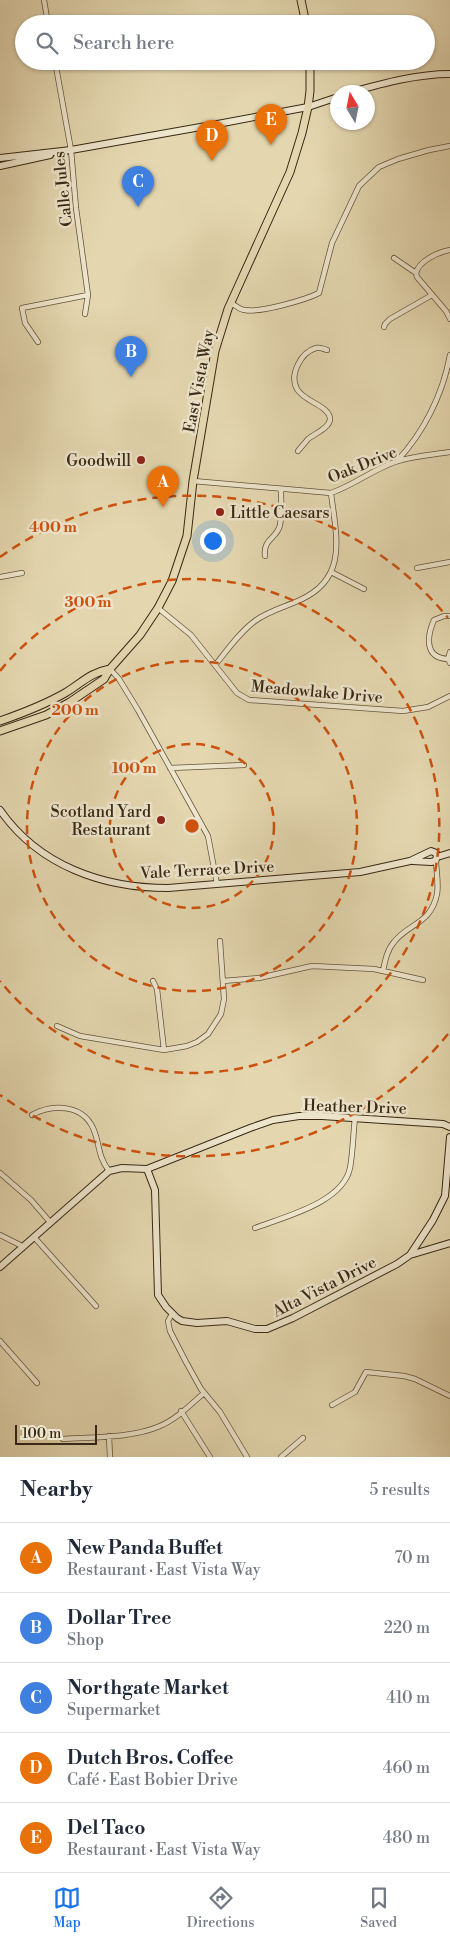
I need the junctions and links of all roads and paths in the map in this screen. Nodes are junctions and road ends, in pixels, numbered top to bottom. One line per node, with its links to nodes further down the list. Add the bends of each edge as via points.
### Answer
1 (44, 0): 3 (street)
2 (301, 0): 4 (main road)
3 (46, 15)
4 (304, 15)
5 (57, 70): 12 (street, Calle Jules)
6 (310, 70): 10 (main road, East Vista Way)
7 (450, 74): 8 (street)
8 (375, 86)
9 (330, 100): 10 (street)
10 (308, 107): 12 (street); 20 (main road, East Vista Way, via 290,172)
11 (450, 146): 20 (street, via 399,158 379,167 359,186 332,244 319,293 259,310 244,310)
12 (71, 150): 13 (street); 14 (street); 18 (street, Calle Jules)
13 (0, 158)
14 (0, 166)
15 (450, 250): 17 (street, via 433,256 419,266)
16 (394, 258): 17 (street)
17 (416, 273): 19 (street)
18 (88, 295): 21 (street, Calle Jules); 24 (street, via 22,308 25,323)
19 (432, 295): 22 (street); 23 (street, via 390,319)
20 (231, 303): 30 (main road, East Vista Way, via 215,351)
21 (85, 314)
22 (450, 318)
23 (384, 327)
24 (38, 342)
25 (327, 350): 27 (street, via 312,349 294,372 297,389 322,407 330,420)
26 (450, 355): 29 (street, via 439,394 426,423)
27 (298, 451)
28 (450, 452): 29 (street, Oak Drive)
29 (396, 462): 32 (street, Oak Drive)
30 (193, 481): 31 (street, Oak Drive); 40 (main road, East Vista Way, via 187,536 172,581)
31 (282, 489): 32 (street, Oak Drive); 33 (street, via 280,526 266,543)
32 (331, 493): 37 (street, via 338,546)
33 (265, 556)
34 (450, 562): 35 (street)
35 (417, 568)
36 (22, 572): 38 (street)
37 (331, 572): 39 (street); 44 (street, via 318,590 254,621)
38 (0, 577)
39 (364, 589)
40 (158, 608): 44 (street, Meadowlake Drive, via 192,635); 45 (main road, East Vista Way, via 140,635)
41 (450, 616): 43 (street, via 434,620 428,634 428,642 436,656)
42 (450, 652): 43 (street)
43 (449, 661)
44 (216, 664): 46 (street, Meadowlake Drive, via 237,693 249,700 404,711 428,707)
45 (110, 669): 47 (main road, East Vista Way, via 96,672 46,704); 48 (main road, East Vista Way, via 104,678 70,702 46,715); 50 (street, via 123,685)
46 (450, 696)
47 (0, 721)
48 (0, 731)
49 (244, 765): 50 (street)
50 (170, 768): 54 (street, via 208,836)
51 (0, 810): 54 (street, Vale Terrace Drive, via 44,854 97,880 143,888)
52 (450, 853): 53 (street, Vale Terrace Drive)
53 (432, 858): 54 (street, Vale Terrace Drive, via 360,872); 56 (street, via 438,893 432,909 394,942 386,957)
54 (217, 884)
55 (220, 941): 59 (street)
56 (384, 971): 57 (street); 59 (street, via 312,966)
57 (423, 980)
58 (153, 981): 61 (street, via 157,989)
59 (224, 982): 61 (street, via 221,1014 208,1034 187,1046)
60 (56, 1026): 61 (street, via 80,1036)
61 (164, 1050)
62 (32, 1115): 67 (street, via 44,1108 56,1107 84,1116 92,1125 103,1163)
63 (355, 1118): 64 (street, Heather Drive); 66 (street, Heather Drive, via 299,1116 273,1120); 70 (street, via 350,1170 335,1193 322,1202)
64 (450, 1127)
65 (450, 1137): 75 (street, Alta Vista Drive, via 445,1196)
66 (147, 1169): 67 (street); 78 (street, via 155,1190 158,1294)
67 (109, 1171): 69 (street)
68 (0, 1173): 69 (street)
69 (50, 1222): 72 (street)
70 (254, 1228)
71 (0, 1235): 74 (street)
72 (34, 1237): 74 (street); 77 (street)
73 (450, 1243): 75 (street)
74 (22, 1246): 76 (street)
75 (410, 1255): 78 (street, Alta Vista Drive, via 293,1318 267,1328 255,1329 222,1321 188,1322)
76 (0, 1267)
77 (96, 1306)
78 (172, 1314): 81 (street, via 168,1321 170,1331)
79 (0, 1341): 80 (street)
80 (37, 1383)
81 (204, 1393): 84 (street); 90 (street, via 220,1412)
82 (450, 1396): 83 (street, via 415,1379 366,1372 355,1392)
83 (332, 1405)
84 (181, 1412): 85 (street, via 152,1429); 89 (street)
85 (109, 1436): 87 (street); 88 (street)
86 (303, 1438): 91 (street)
87 (63, 1439)
88 (110, 1457)
89 (210, 1457)
90 (247, 1457)
91 (281, 1457)

